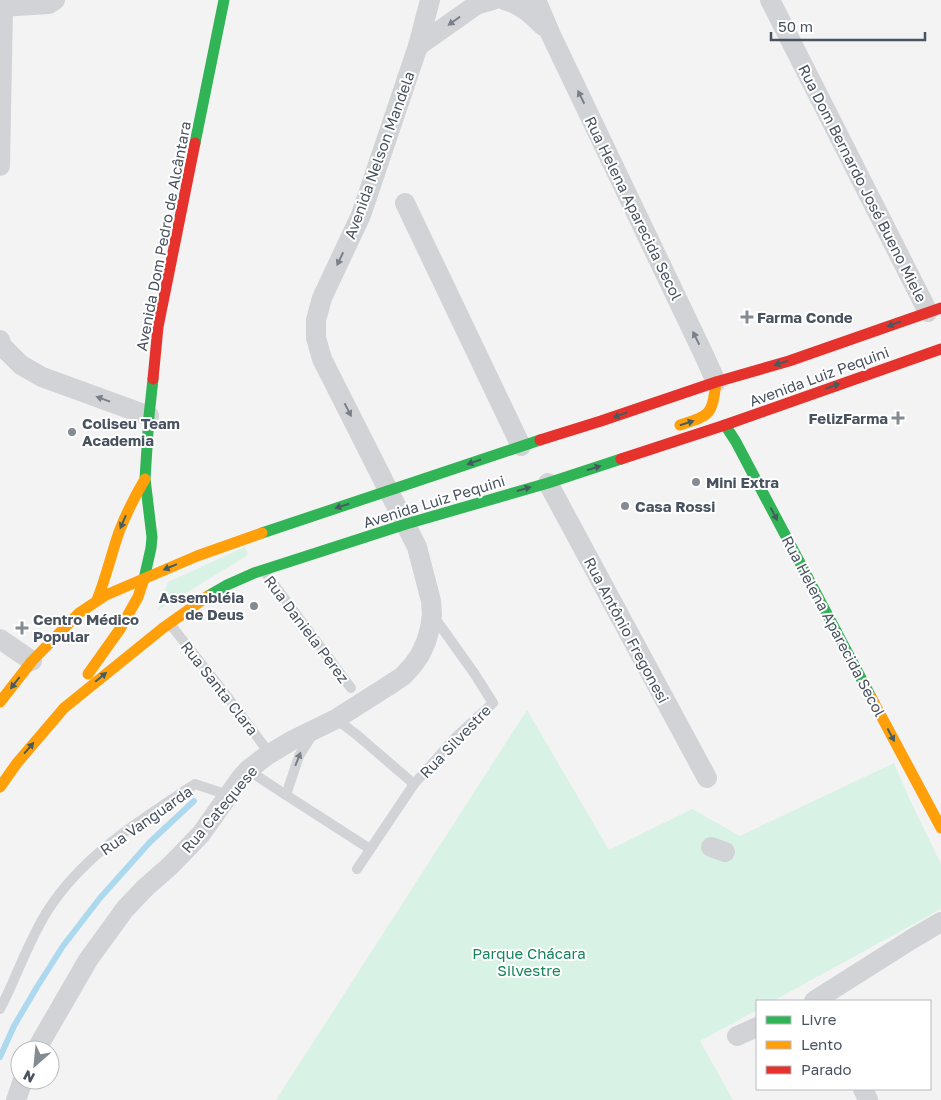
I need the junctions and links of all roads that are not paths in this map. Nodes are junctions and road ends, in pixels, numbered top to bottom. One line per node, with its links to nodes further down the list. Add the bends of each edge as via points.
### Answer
1 (55, 0): 8 (street, via 49,4)
2 (224, 0): 20 (main road, Avenida Dom Pedro de Alcântara, via 158,328)
3 (430, 0): 10 (street, Avenida Nelson Mandela)
4 (493, 0): 10 (street, one-way to 10, via 469,10)
5 (504, 0): 9 (street, Rua Helena Aparecida Secol, via 524,8)
6 (536, 0): 9 (street, Rua Helena Aparecida Secol)
7 (770, 0): 13 (street, Rua Dom Bernardo José Bueno Miele)
8 (2, 7): 11 (street)
9 (551, 35): 17 (street, Rua Helena Aparecida Secol, one-way to 9)
10 (418, 46): 27 (street, Avenida Nelson Mandela, one-way to 27, via 361,215 322,298 316,320 316,338 322,360)
11 (0, 166)
12 (405, 203): 23 (street)
13 (935, 310): 14 (main road, Avenida Luiz Pequini, one-way to 14)
14 (860, 336): 17 (main road, Avenida Luiz Pequini, one-way to 17); 18 (main road, via 844,354)
15 (0, 340): 20 (street, one-way to 15, via 42,377 21,365)
16 (941, 349): 21 (main road, Avenida Luiz Pequini, one-way to 16)
17 (716, 382): 22 (main road, one-way to 17, via 706,417 714,404); 23 (main road, Avenida Luiz Pequini, one-way to 23)
18 (748, 384)
19 (733, 407): 21 (main road)
20 (149, 416): 25 (main road, Avenida Dom Pedro de Alcântara)
21 (725, 425): 26 (main road, Avenida Luiz Pequini, one-way to 21); 47 (main road, Rua Helena Aparecida Secol, one-way to 47)
22 (669, 429)
23 (521, 446): 27 (main road, Avenida Luiz Pequini, one-way to 27)
24 (568, 463): 26 (main road)
25 (145, 479): 30 (main road, Avenida Dom Pedro de Alcântara, via 152,537); 31 (main road, Avenida Dom Pedro de Alcântara, one-way to 31, via 119,533)
26 (548, 483): 28 (main road, Avenida Luiz Pequini, one-way to 26); 42 (street, Rua Antônio Fregonesi)
27 (388, 490): 28 (street, Avenida Nelson Mandela); 30 (main road, Avenida Luiz Pequini, one-way to 30, via 197,556)
28 (406, 524): 29 (main road, Avenida Luiz Pequini); 32 (street, Rua Catequese, via 417,547)
29 (263, 570): 33 (main road, Avenida Luiz Pequini, via 227,584); 36 (lane, Rua Daniela Perez)
30 (144, 579): 31 (main road, Avenida Luiz Pequini); 38 (main road, Avenida Dom Pedro de Alcântara, via 120,629)
31 (97, 600): 35 (main road, Avenida Luiz Pequini, via 79,613)
32 (432, 614): 39 (street, Rua Catequese, via 420,655 403,676); 43 (lane, Rua Silvestre, via 493,703 454,738)
33 (170, 623): 38 (main road, Avenida Luiz Pequini, one-way to 33); 40 (lane, Rua Santa Clara)
34 (0, 639): 35 (street)
35 (32, 661): 37 (main road, Avenida Luiz Pequini, one-way to 37)
36 (351, 688)
37 (0, 702)
38 (64, 708): 44 (main road, Avenida Luiz Pequini, one-way to 38)
39 (328, 723): 40 (street, Rua Catequese); 43 (lane, via 357,735); 46 (lane, one-way to 39, via 299,756 309,738)
40 (270, 754): 41 (street, Rua Catequese)
41 (248, 770): 45 (street, Rua Catequese); 46 (lane)
42 (707, 778)
43 (414, 784): 48 (lane, Rua Silvestre)
44 (0, 787)
45 (228, 795): 54 (lane, Rua Vanguarda, via 195,784 102,849 49,909); 57 (street, Rua Catequese, via 201,834 125,909 88,960)
46 (286, 796): 48 (lane)
47 (941, 828)
48 (370, 849): 49 (lane, Rua Silvestre)
49 (357, 869)
50 (941, 922): 52 (street)
51 (941, 935): 52 (street)
52 (912, 939): 53 (street)
53 (818, 1000)
54 (0, 1009)
55 (756, 1027): 56 (street)
56 (737, 1036)
57 (42, 1040)

